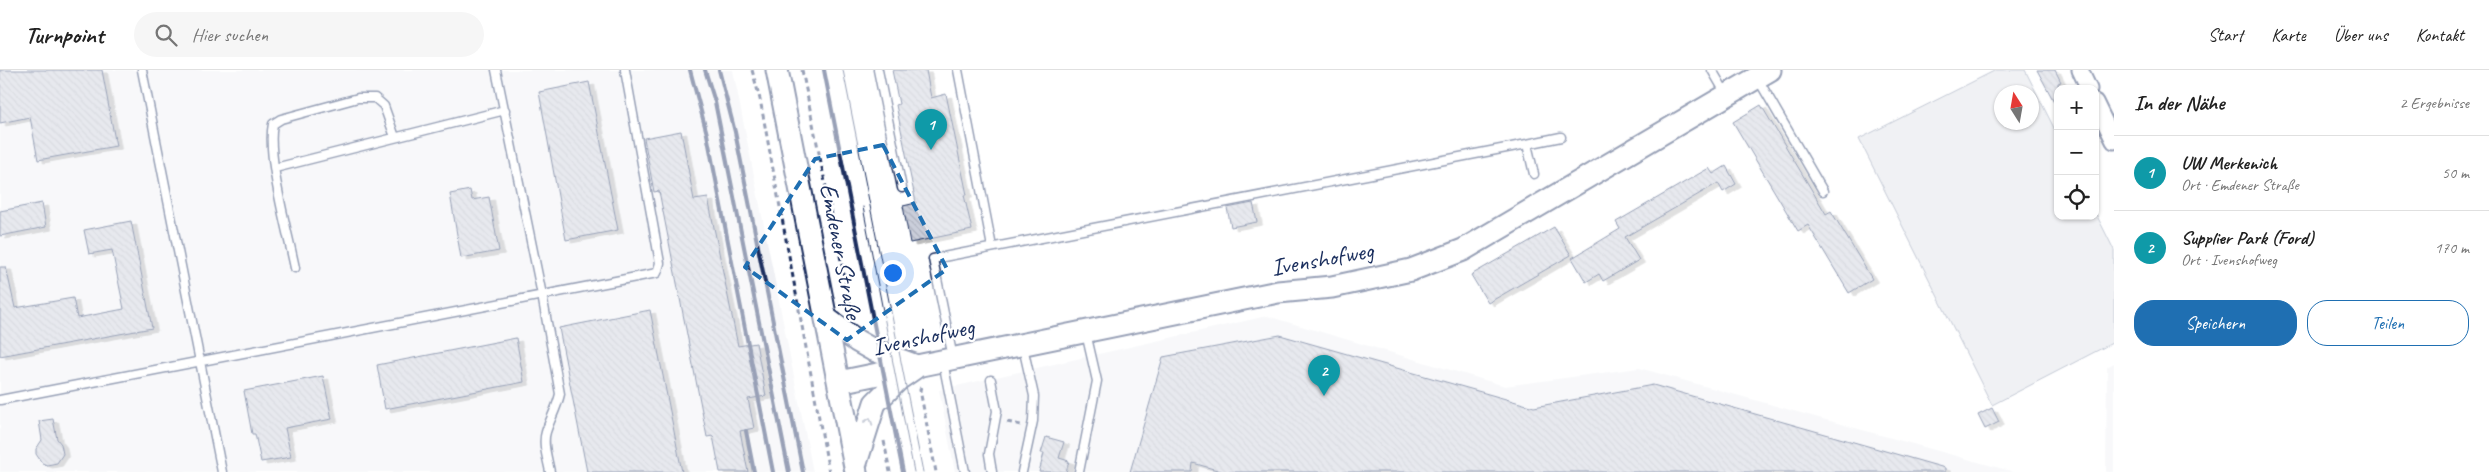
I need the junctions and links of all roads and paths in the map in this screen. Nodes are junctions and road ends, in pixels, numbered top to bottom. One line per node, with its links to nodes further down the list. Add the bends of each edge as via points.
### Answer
1 (142, 70): 32 (lane)
2 (496, 70): 14 (lane)
3 (625, 70): 26 (lane, via 660,263 656,273)
4 (752, 70): 43 (path)
5 (777, 70): 27 (street, Emdener Straße)
6 (802, 70): 29 (path)
7 (878, 70): 22 (lane)
8 (958, 70): 24 (lane)
9 (1712, 70): 13 (lane)
10 (2080, 70): 12 (street)
11 (1763, 74): 13 (street, Ivenshofweg); 23 (lane)
12 (2087, 85)
13 (1727, 95): 28 (street, Ivenshofweg, via 1463,250 1411,270 1332,287 1278,292)
14 (504, 110): 17 (lane); 26 (lane)
15 (2099, 110): 18 (street)
16 (1561, 137): 19 (lane)
17 (395, 138): 20 (lane); 20 (lane, via 384,106 375,98 358,98 273,124 270,136)
18 (2114, 141)
19 (1526, 144): 21 (lane); 24 (lane)
20 (275, 168): 25 (lane)
21 (1534, 174)
22 (902, 188)
23 (1823, 191)
24 (992, 247): 31 (lane, via 933,258)
25 (295, 268)
26 (542, 295): 32 (lane); 42 (lane, via 560,394 545,433)
27 (826, 318): 29 (street); 35 (street, Emdener Straße)
28 (1086, 331): 30 (street, Ivenshofweg); 49 (lane, via 1097,381)
29 (857, 342): 33 (street)
30 (1022, 344): 31 (street, Ivenshofweg); 38 (lane, via 1034,396)
31 (948, 360): 33 (street, Ivenshofweg); 46 (lane)
32 (200, 362): 36 (lane); 41 (lane)
33 (921, 375): 35 (street, Ivenshofweg); 40 (street, one-way to 33, via 875,403 899,379); 45 (path, via 920,390)
34 (991, 380): 37 (lane)
35 (839, 382): 40 (street, Emdener Straße)
36 (0, 400)
37 (996, 419): 38 (path); 47 (lane, via 989,454)
38 (1031, 428): 48 (lane)
39 (883, 438): 44 (path)
40 (855, 470)
41 (222, 472)
42 (550, 472)
43 (829, 472)
44 (890, 472)
45 (936, 472)
46 (965, 472)
47 (992, 472)
48 (1022, 472)
49 (1079, 472)

